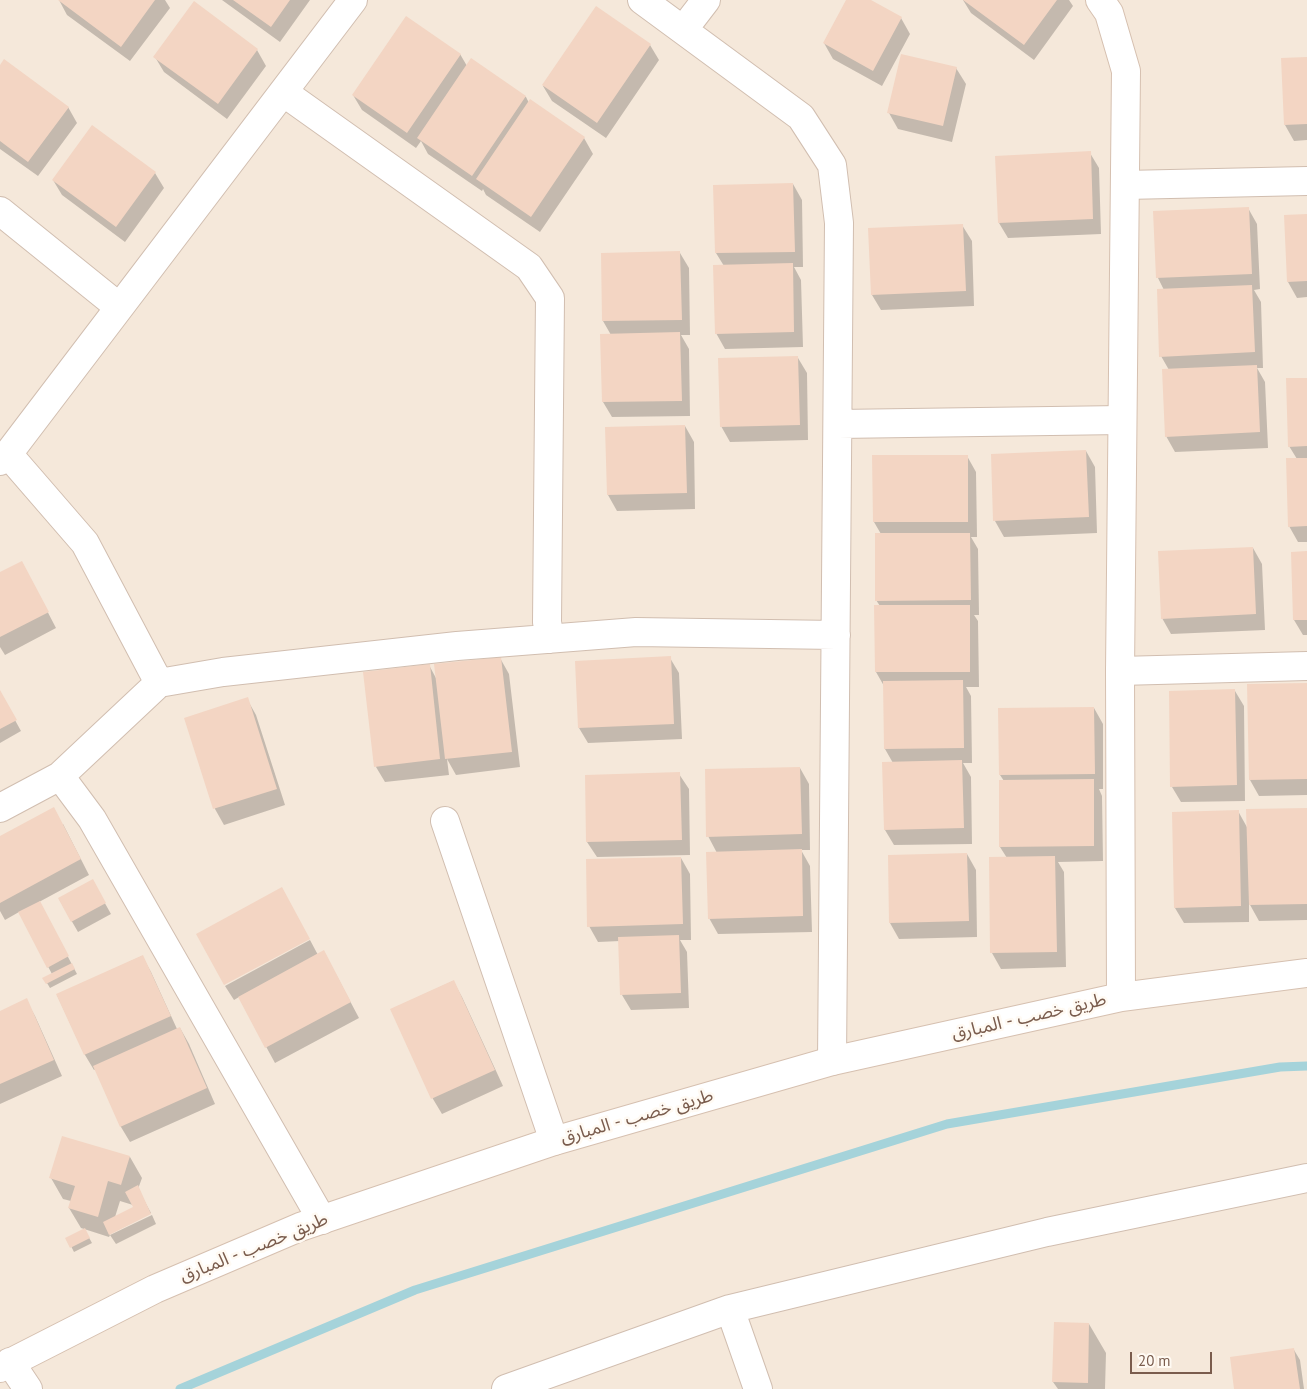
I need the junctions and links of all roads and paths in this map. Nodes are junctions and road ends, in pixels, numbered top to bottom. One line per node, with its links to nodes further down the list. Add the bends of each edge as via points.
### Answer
1 (353, 0): 6 (street)
2 (642, 0): 5 (street)
3 (706, 0): 5 (street)
4 (1100, 0): 8 (street, via 1109,13 1126,71)
5 (683, 30): 12 (street, via 801,117 832,165 839,222)
6 (283, 92): 10 (street); 15 (street, via 529,267 550,298 547,622)
7 (1307, 181): 8 (street)
8 (1125, 185): 11 (street)
9 (0, 211): 10 (street)
10 (119, 306): 13 (street)
11 (1122, 420): 12 (street); 17 (street)
12 (838, 424): 14 (street)
13 (4, 458): 18 (street, via 86,543)
14 (836, 635): 15 (street, via 636,632); 24 (street)
15 (550, 639): 18 (street, via 243,670)
16 (1307, 666): 17 (street)
17 (1120, 671): 23 (street)
18 (159, 683): 19 (street)
19 (60, 776): 20 (street); 27 (street, via 92,819)
20 (0, 808)
21 (445, 821): 25 (street)
22 (1307, 973): 23 (street, طريق خصب - المبارق)
23 (1121, 997): 24 (street, طريق خصب - المبارق)
24 (832, 1061): 25 (street, طريق خصب - المبارق)
25 (554, 1141): 27 (street, طريق خصب - المبارق)
26 (1307, 1178): 28 (street, via 1047,1232)
27 (322, 1220): 29 (street, طريق خصب - المبارق, via 155,1289)
28 (730, 1310): 31 (street); 32 (street)
29 (3, 1357): 30 (street)
30 (28, 1389)
31 (506, 1389)
32 (758, 1389)

